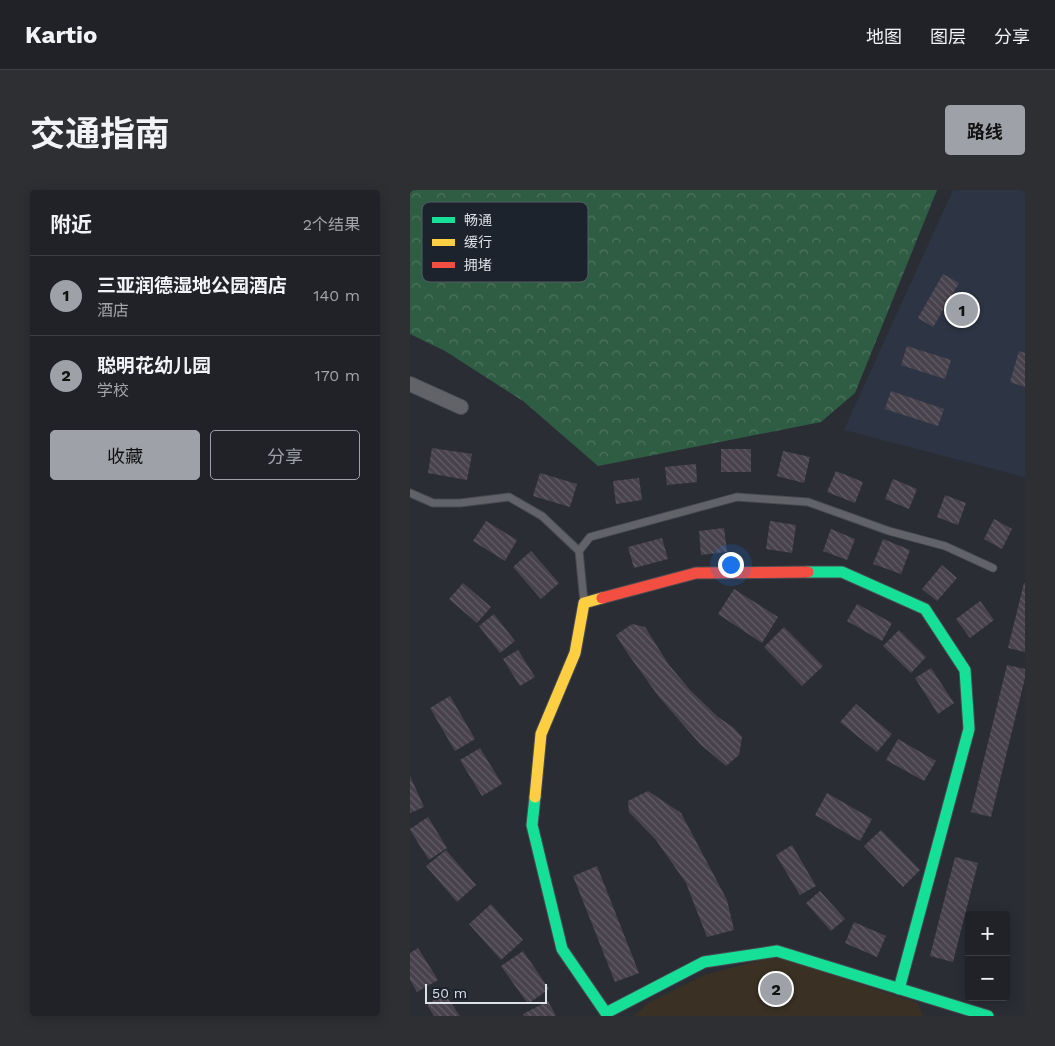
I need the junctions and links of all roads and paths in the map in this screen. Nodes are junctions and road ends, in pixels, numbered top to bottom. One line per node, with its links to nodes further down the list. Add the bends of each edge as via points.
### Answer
1 (410, 384): 2 (street)
2 (461, 407)
3 (410, 493): 4 (lane, via 433,502 460,503 509,497 542,516)
4 (579, 552): 5 (lane, via 590,537 737,497 808,502 945,546); 6 (lane)
5 (993, 568)
6 (584, 603): 7 (street, via 696,573 842,572 925,609 965,670 969,729); 8 (street, via 575,654 540,734 532,825 562,949)
7 (899, 989): 8 (street, via 777,951 704,962); 9 (street)
8 (605, 1014)
9 (988, 1016)

